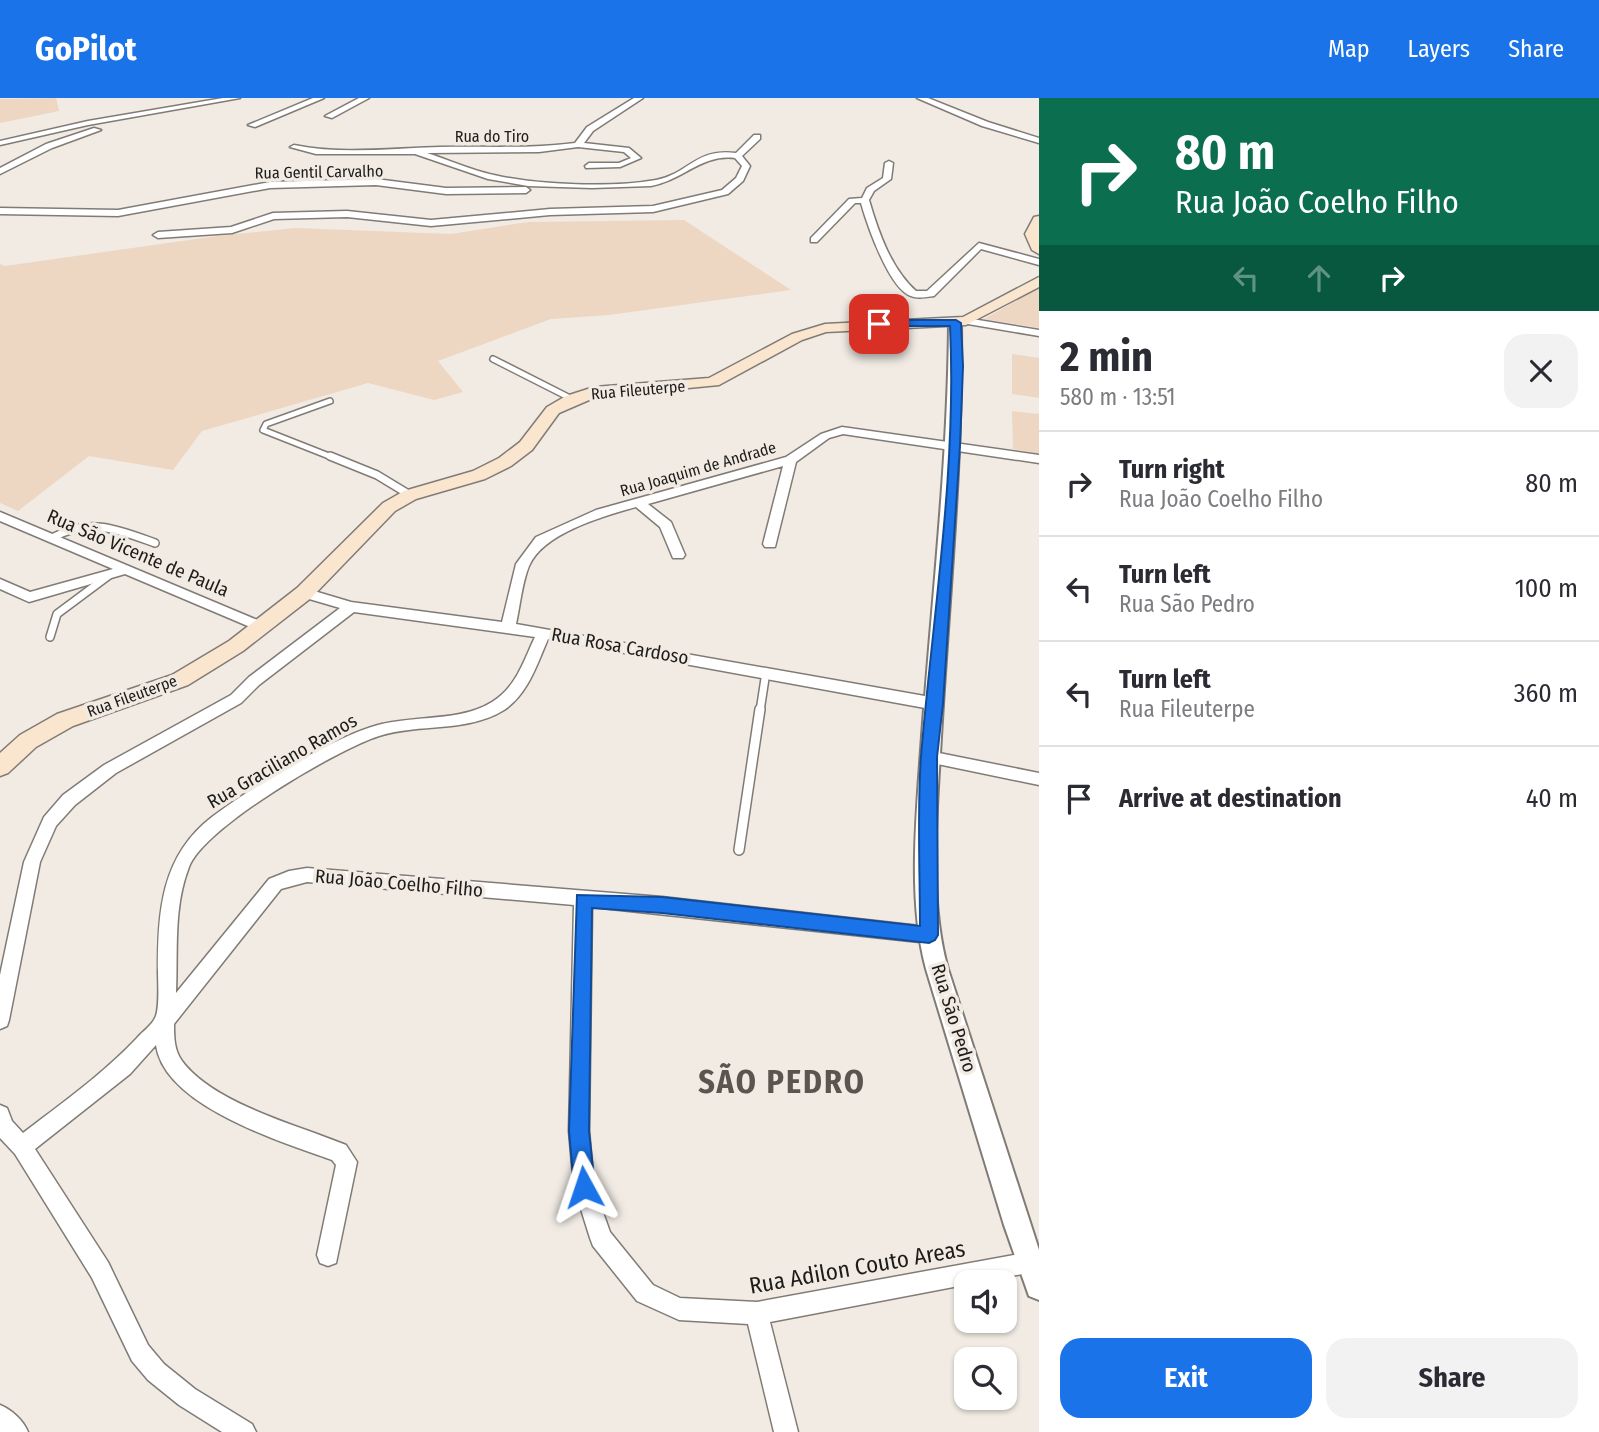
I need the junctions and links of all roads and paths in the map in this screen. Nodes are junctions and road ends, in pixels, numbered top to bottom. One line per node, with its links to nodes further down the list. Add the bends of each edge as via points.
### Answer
1 (236, 98): 6 (street)
2 (320, 98): 8 (street)
3 (365, 98): 7 (street)
4 (639, 98): 12 (street, via 590,129)
5 (921, 98): 10 (street)
6 (133, 115): 11 (street); 18 (street, via 49,146)
7 (329, 116)
8 (252, 125)
9 (757, 137): 15 (street)
10 (1039, 141)
11 (0, 143)
12 (578, 145): 14 (street, Rua do Tiro); 17 (street, Rua do Tiro, via 626,150 637,158 620,165)
13 (294, 147): 14 (street, Rua do Tiro, via 316,152)
14 (415, 152): 19 (street, via 493,177)
15 (738, 156): 19 (street, via 704,155 680,174 654,183); 23 (street, via 743,158 745,173 725,192 653,209 550,212 432,223 347,214 298,215 258,220 232,230)
16 (889, 163): 20 (street, via 887,178 870,190)
17 (589, 166)
18 (0, 171)
19 (556, 184): 21 (street, Rua Gentil Carvalho, via 512,191 446,191 376,182 270,185 118,213)
20 (865, 200): 24 (street, via 852,201); 26 (street, via 874,230 904,286 913,294 930,293 979,246)
21 (0, 211)
22 (1039, 220): 25 (main road, via 1032,234)
23 (158, 235)
24 (814, 240)
25 (1039, 250)
26 (1039, 262)
27 (1039, 281): 28 (main road, Rua Fileuterpe)
28 (961, 322): 29 (street); 31 (main road, Rua Fileuterpe, via 825,328 797,337 713,382); 33 (street, Rua São Pedro)
29 (1039, 334)
30 (493, 359): 31 (lane)
31 (572, 398): 36 (main road, Rua Fileuterpe, via 553,410 526,446 505,462 479,475)
32 (330, 401): 36 (lane, via 266,424 263,430 377,475)
33 (954, 446): 34 (street, Rua Joaquim de Andrade); 35 (street, Rua Joaquim de Andrade, via 842,430); 53 (street, Rua São Pedro)
34 (1039, 459)
35 (790, 460): 37 (street, Rua Joaquim de Andrade); 41 (street)
36 (410, 495): 46 (main road, Rua Fileuterpe, via 389,507)
37 (638, 502): 42 (street, via 666,525); 49 (street, Rua Joaquim de Andrade, via 582,520 533,547 523,564)
38 (0, 516): 39 (street, Rua São Vicente de Paula)
39 (54, 537): 40 (lane, via 79,524 96,523); 43 (street, Rua São Vicente de Paula)
40 (155, 543)
41 (769, 544)
42 (678, 555)
43 (128, 569): 44 (street); 48 (street, Rua São Vicente de Paula)
44 (108, 576): 45 (street, via 29,597); 51 (lane, via 57,614)
45 (0, 583)
46 (304, 593): 47 (street, Rua Rosa Cardoso); 48 (main road, Rua Fileuterpe)
47 (351, 607): 49 (street, Rua Rosa Cardoso); 60 (street, via 236,699 85,786 50,822 32,862)
48 (262, 627): 55 (main road, Rua Fileuterpe, via 180,680 65,720 28,741)
49 (508, 627): 50 (street, Rua Rosa Cardoso)
50 (544, 633): 52 (street, Rua Rosa Cardoso); 61 (street, Rua Graciliano Ramos, via 512,696 485,714 370,733 202,834 188,849 178,873 167,932)
51 (50, 638)
52 (766, 672): 53 (street, Rua Rosa Cardoso); 57 (lane)
53 (936, 704): 54 (street, Rua São Pedro)
54 (929, 757): 56 (street); 59 (street, Rua São Pedro)
55 (0, 767)
56 (1039, 779)
57 (739, 850)
58 (583, 900): 59 (street, Rua João Coelho Filho); 61 (street, Rua João Coelho Filho, via 289,877 275,884 245,918); 67 (street, Rua Adilon Couto Areas, via 579,1131 584,1187 601,1238 645,1293 679,1310)
59 (929, 935): 65 (street, Rua São Pedro)
60 (0, 1020)
61 (166, 1020): 63 (street, Rua João Coelho Filho, via 123,1067); 64 (street, Rua Graciliano Ramos, via 166,1052 196,1089 248,1117 339,1152 347,1162)
62 (0, 1115): 63 (street, via 4,1127)
63 (22, 1147): 70 (street, via 100,1270 140,1353 187,1396)
64 (328, 1255)
65 (1030, 1264): 66 (street, Rua São Pedro); 67 (street, Rua Adilon Couto Areas)
66 (1039, 1286)
67 (757, 1313): 71 (street)
68 (0, 1416): 69 (street)
69 (16, 1432)
70 (244, 1432)
71 (786, 1432)

